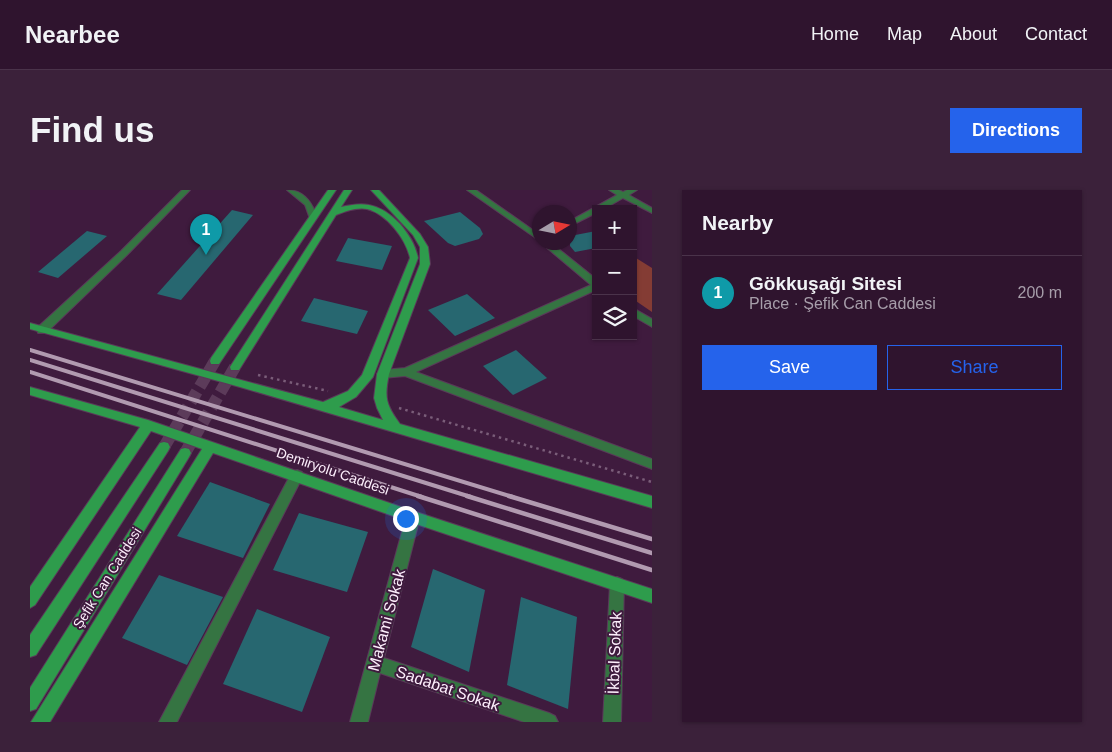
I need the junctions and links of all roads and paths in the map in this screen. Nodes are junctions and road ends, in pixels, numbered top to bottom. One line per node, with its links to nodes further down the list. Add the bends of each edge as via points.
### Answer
1 (186, 190): 23 (street)
2 (291, 190): 14 (street, via 309,204)
3 (332, 190): 14 (main road)
4 (348, 190): 13 (main road)
5 (374, 190): 27 (main road, via 416,234 424,247 425,264)
6 (471, 190): 16 (street)
7 (613, 190): 9 (street)
8 (633, 190): 9 (street)
9 (622, 196): 10 (street); 12 (street)
10 (604, 205)
11 (592, 211): 15 (street)
12 (652, 211)
13 (333, 212): 25 (main road); 29 (main road, via 364,206 380,210 413,245 414,258 367,377 352,394)
14 (313, 217): 24 (main road)
15 (577, 220)
16 (532, 233)
17 (554, 250): 18 (street)
18 (592, 282)
19 (592, 287): 26 (street)
20 (637, 314): 21 (street)
21 (652, 324)
22 (30, 326): 23 (main road)
23 (42, 330): 29 (main road)
24 (215, 361)
25 (235, 367)
26 (407, 372): 27 (street); 35 (street)
27 (383, 374): 31 (main road, via 381,407)
28 (30, 391): 30 (main road, Demiryolu Caddesi)
29 (323, 407): 31 (main road)
30 (148, 425): 32 (main road, Demiryolu Caddesi); 41 (main road)
31 (396, 428): 37 (main road)
32 (211, 446): 36 (main road, Demiryolu Caddesi); 45 (main road)
33 (164, 447): 42 (main road, Şefik Can Caddesi)
34 (184, 453): 44 (main road, Şefik Can Caddesi)
35 (652, 464)
36 (297, 476): 38 (main road, Demiryolu Caddesi); 46 (street)
37 (652, 502)
38 (413, 517): 39 (main road, Demiryolu Caddesi); 43 (street, Makami Sokak)
39 (617, 584): 40 (main road, Demiryolu Caddesi); 49 (street, İkbal Sokak)
40 (652, 596)
41 (30, 600)
42 (30, 649)
43 (375, 663): 47 (street, Makami Sokak); 48 (street, Sadabat Sokak)
44 (30, 703)
45 (40, 722)
46 (168, 722)
47 (359, 722)
48 (549, 722)
49 (612, 722)

